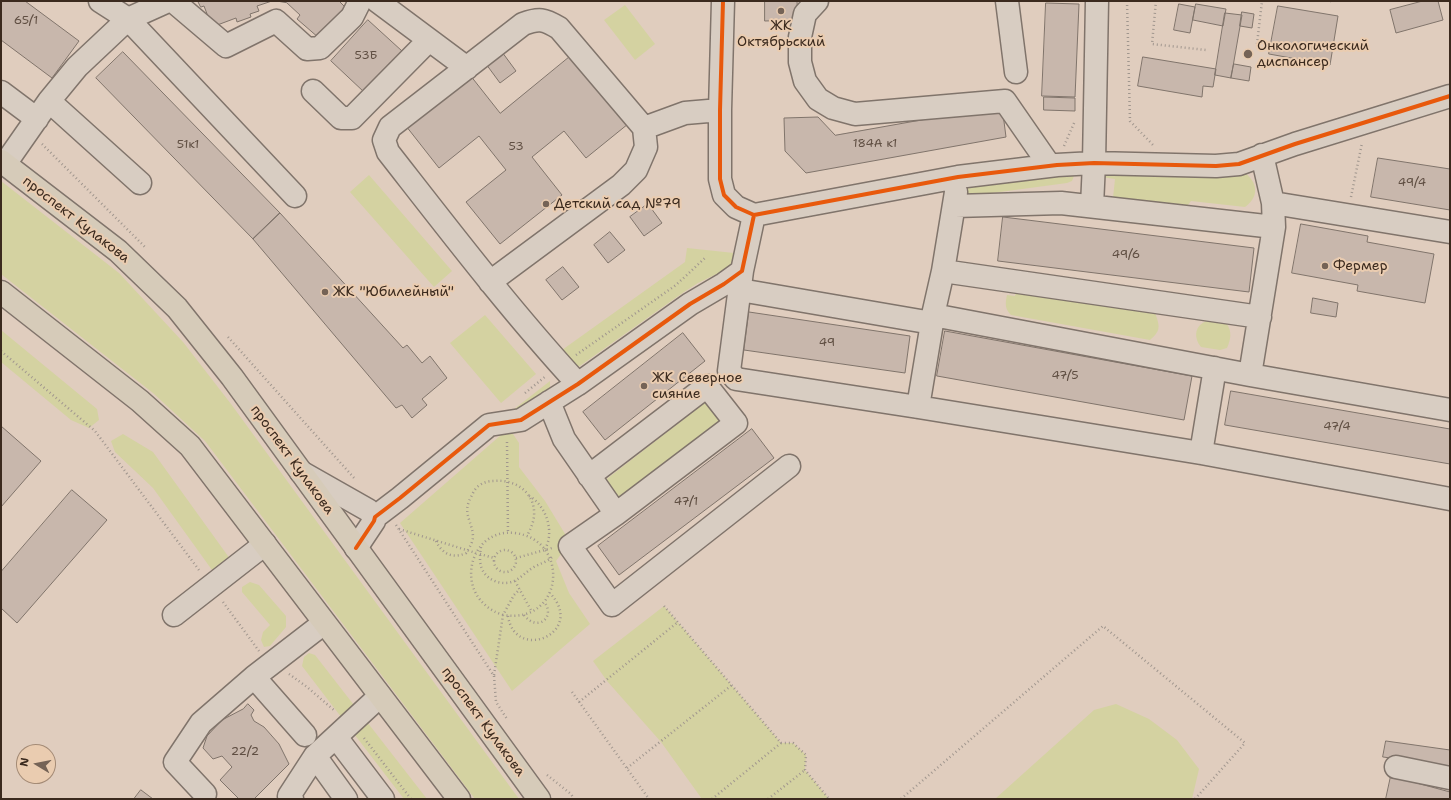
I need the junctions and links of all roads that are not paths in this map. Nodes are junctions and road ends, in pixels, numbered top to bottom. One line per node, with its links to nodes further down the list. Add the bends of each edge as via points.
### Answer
1 (100, 1): 10 (street)
2 (168, 1): 10 (street)
3 (173, 1): 4 (street, via 226,46 276,22 307,50 320,48 352,17)
4 (360, 1)
5 (377, 1): 11 (street)
6 (723, 1): 18 (street)
7 (817, 1): 24 (street, via 805,14 800,37 800,62 805,82 818,99 833,108 855,114 1004,101)
8 (1007, 1): 13 (street)
9 (1097, 1): 23 (street)
10 (128, 19): 17 (street, via 77,67); 27 (street)
11 (429, 40): 12 (street); 14 (street, via 352,118 341,118)
12 (467, 68): 20 (street, via 523,24 535,20 548,21 559,28); 36 (street, via 390,127 384,140 388,152)
13 (1016, 72)
14 (313, 91)
15 (1, 92): 19 (street)
16 (1450, 96): 21 (street)
17 (49, 101): 19 (street); 26 (street)
18 (720, 110): 20 (street, via 685,113); 31 (street, via 720,179 724,195 736,207)
19 (37, 119): 22 (street)
20 (644, 128): 36 (street, via 646,147 636,170 622,185)
21 (1262, 155): 23 (street, via 1238,164 1216,166); 28 (street)
22 (3, 163): 48 (main road, проспект Кулакова, via 118,251 177,308 232,377)
23 (1094, 163): 24 (street); 30 (street)
24 (1053, 165): 25 (street)
25 (958, 177): 29 (street); 31 (street)
26 (140, 183)
27 (295, 196)
28 (1273, 203): 32 (street); 33 (street)
29 (955, 206): 30 (street, via 1061,203); 34 (street)
30 (1092, 206): 32 (street)
31 (754, 215): 35 (street)
32 (1274, 227): 38 (street)
33 (1450, 232)
34 (943, 272): 38 (street); 39 (street)
35 (741, 280): 39 (street); 42 (street, via 724,284 690,304); 44 (street, via 729,371 736,379)
36 (490, 282): 42 (street)
37 (1, 292): 53 (main road, via 140,400 190,446)
38 (1260, 317): 41 (street)
39 (933, 319): 40 (street); 44 (street)
40 (1215, 368): 41 (street); 46 (street)
41 (1250, 375): 45 (street)
42 (578, 384): 43 (street)
43 (549, 402): 49 (street, via 564,439); 52 (street, via 521,420 489,425)
44 (918, 407): 46 (street)
45 (1450, 410)
46 (1201, 453): 50 (street)
47 (789, 466): 51 (street, via 612,605 570,546)
48 (301, 472): 52 (street, via 368,510); 54 (main road, проспект Кулакова)
49 (589, 476): 51 (street); 51 (street, via 707,386 736,423)
50 (1450, 499)
51 (616, 514)
52 (375, 517): 54 (street)
53 (265, 544): 55 (street); 56 (main road)
54 (356, 548): 69 (main road, проспект Кулакова)
55 (174, 615)
56 (324, 623): 57 (street); 58 (main road)
57 (254, 677): 59 (street); 64 (street, via 201,723 175,762)
58 (380, 696): 60 (street); 68 (main road)
59 (305, 735)
60 (336, 737): 61 (street); 67 (street)
61 (315, 756): 65 (street, via 289,796); 66 (street)
62 (1396, 767): 63 (street)
63 (1450, 778)
64 (205, 794)
65 (292, 799)
66 (346, 799)
67 (382, 799)
68 (459, 799)
69 (539, 799)

